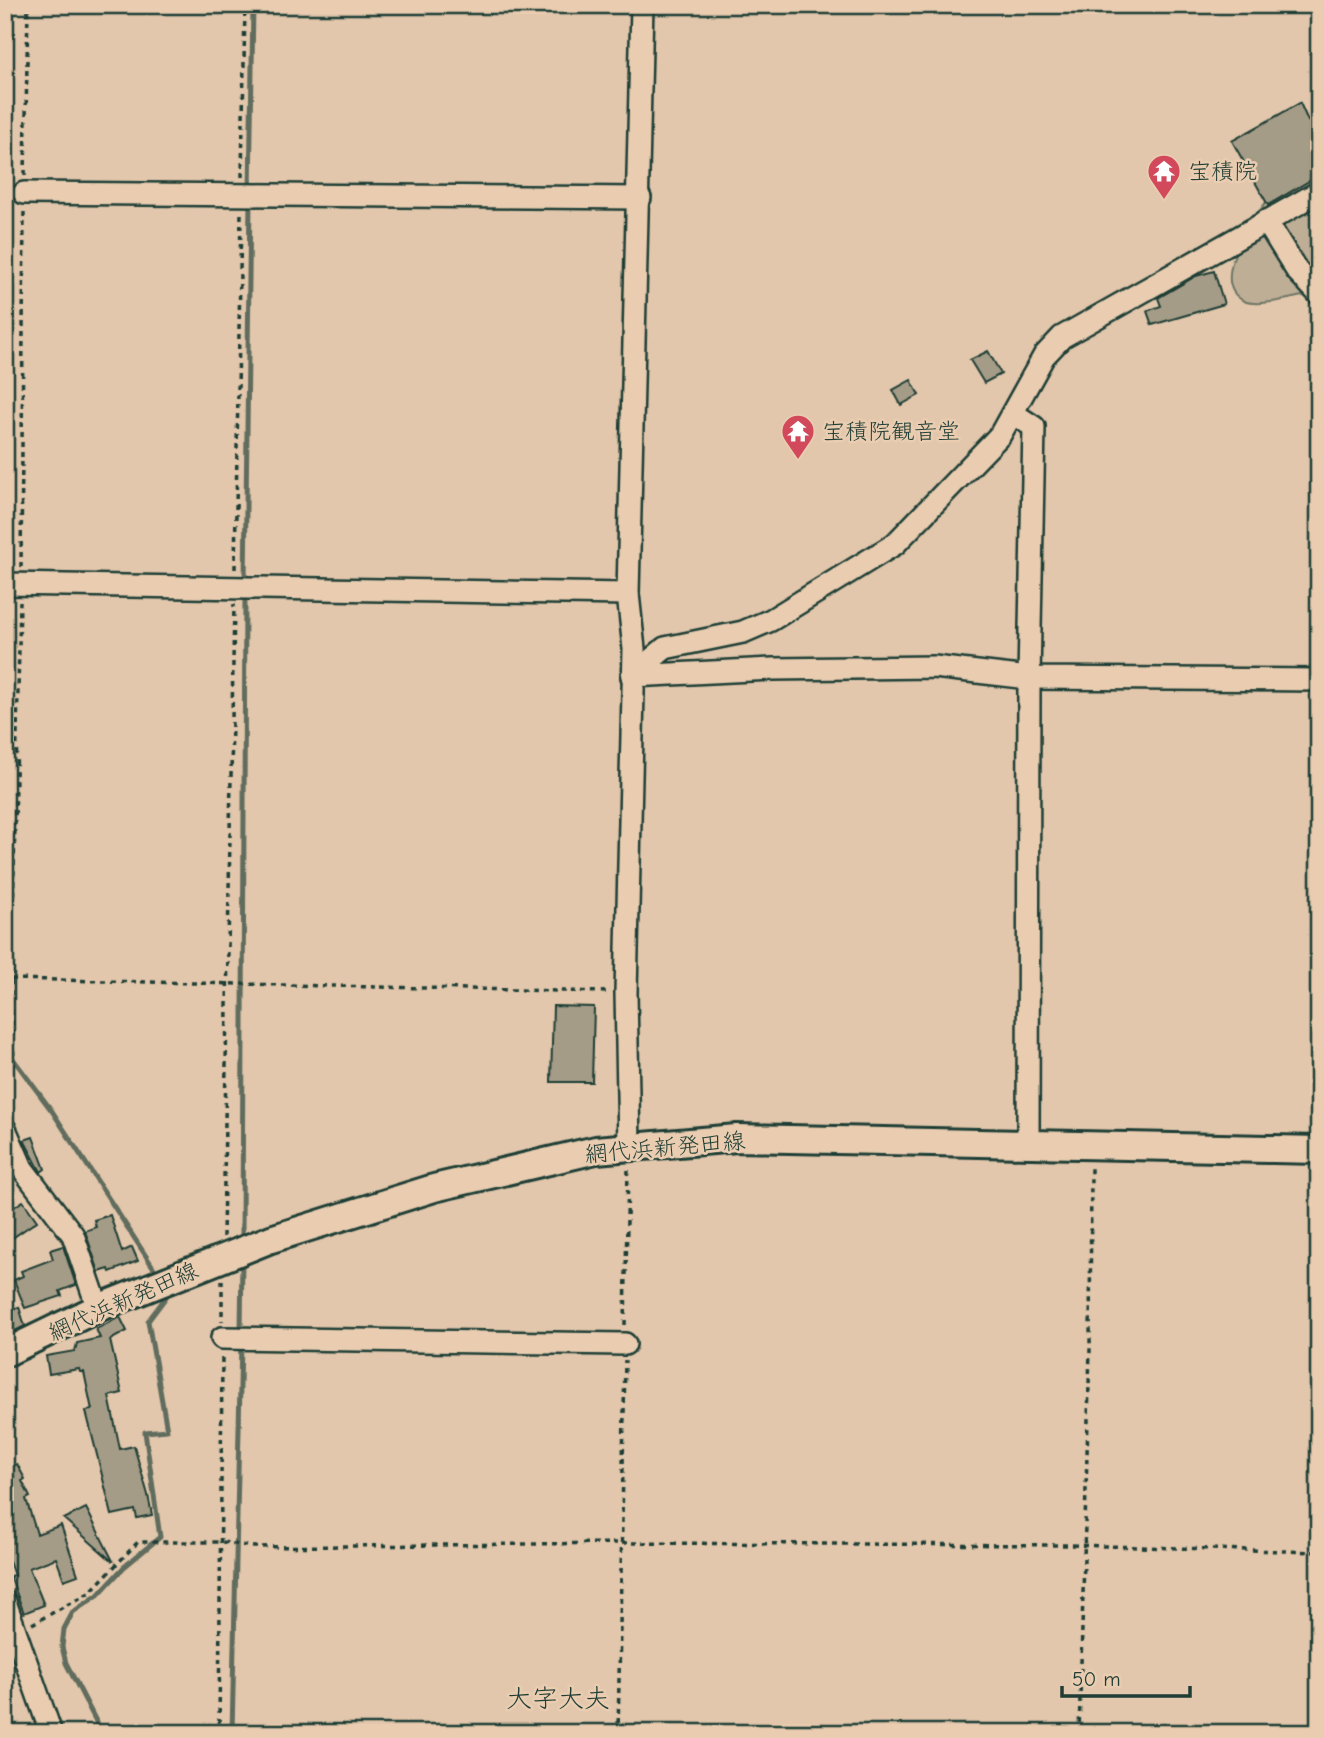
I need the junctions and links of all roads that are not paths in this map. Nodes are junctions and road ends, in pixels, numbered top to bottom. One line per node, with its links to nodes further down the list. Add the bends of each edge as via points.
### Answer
1 (642, 5): 4 (street)
2 (1319, 192): 5 (street)
3 (24, 194): 4 (street)
4 (640, 198): 9 (street)
5 (1266, 221): 6 (street, via 1297,271); 7 (street, via 1062,337 1044,356)
6 (1319, 294)
7 (1014, 414): 10 (street, via 966,472 895,544 771,620 743,632 665,648); 11 (street, via 1034,427)
8 (13, 584): 9 (street)
9 (628, 594): 10 (street)
10 (632, 676): 11 (street, via 934,667); 14 (street, via 626,993)
11 (1029, 678): 12 (street); 15 (street)
12 (1319, 680)
13 (5, 1129): 17 (street, via 22,1168 73,1235)
14 (629, 1145): 15 (main road, 網代浜新発田線, via 737,1138); 17 (main road, 網代浜新発田線, via 533,1162 300,1229)
15 (1028, 1146): 16 (main road, 網代浜新発田線)
16 (1319, 1150)
17 (98, 1308): 20 (main road, 網代浜新発田線)
18 (222, 1338): 19 (street)
19 (625, 1344)
20 (5, 1353)
21 (5, 1602): 22 (street)
22 (48, 1733)

